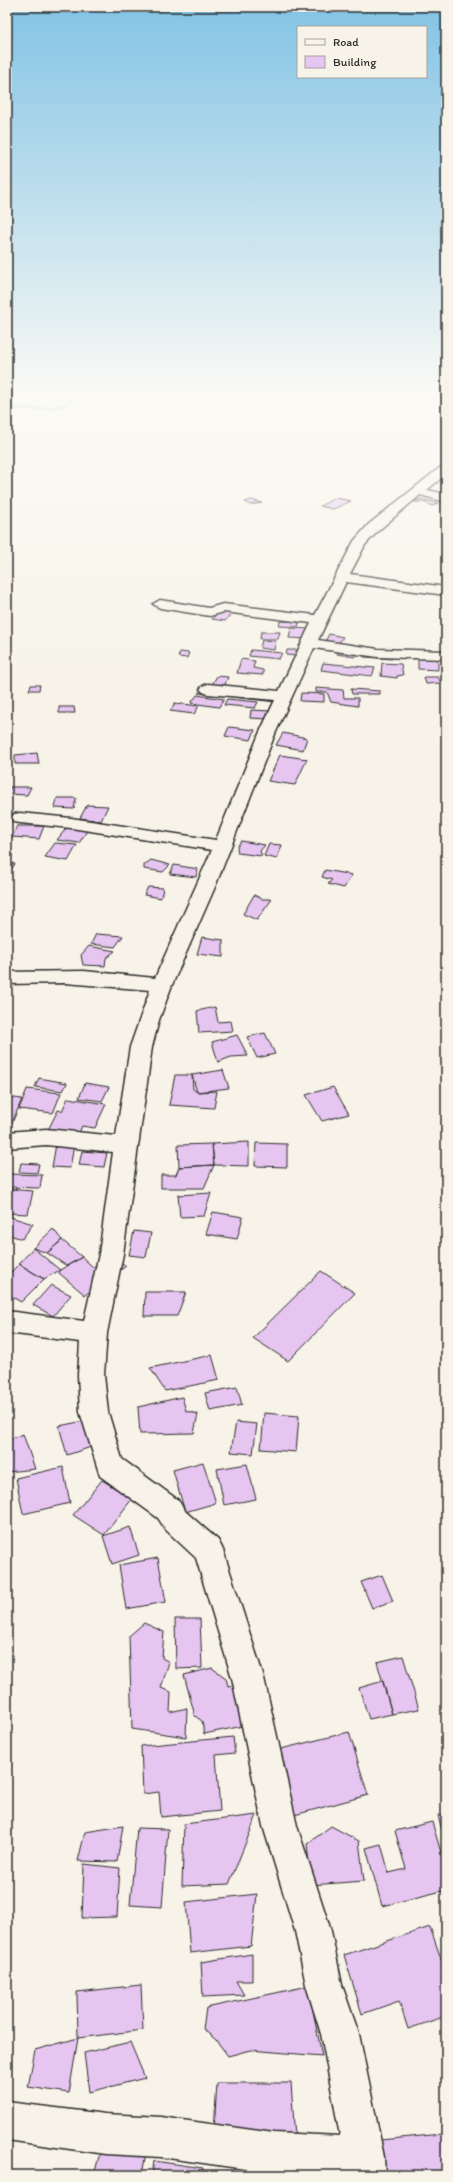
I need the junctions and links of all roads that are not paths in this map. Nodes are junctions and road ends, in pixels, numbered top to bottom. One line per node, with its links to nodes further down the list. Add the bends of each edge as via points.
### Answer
1 (409, 499): 2 (street, via 366,535)
2 (342, 578): 3 (street); 5 (street)
3 (446, 591)
4 (160, 604): 5 (street, via 210,612 223,608)
5 (320, 620): 6 (street)
6 (309, 643): 7 (street, via 378,653); 9 (street)
7 (446, 655)
8 (208, 689): 9 (street)
9 (284, 696): 11 (street)
10 (20, 818): 11 (street)
11 (222, 846): 13 (street)
12 (7, 978): 13 (street, via 58,975)
13 (162, 985): 15 (street, via 141,1047)
14 (7, 1140): 15 (street, via 46,1137)
15 (126, 1145): 17 (street, via 111,1254)
16 (7, 1322): 17 (street)
17 (94, 1333): 19 (street, via 91,1376 94,1412 110,1467 168,1509 176,1521 208,1550 248,1678 280,1826 313,1931 324,1985 340,2034)
18 (7, 2121): 19 (street, via 105,2134 175,2139)
19 (365, 2166)

